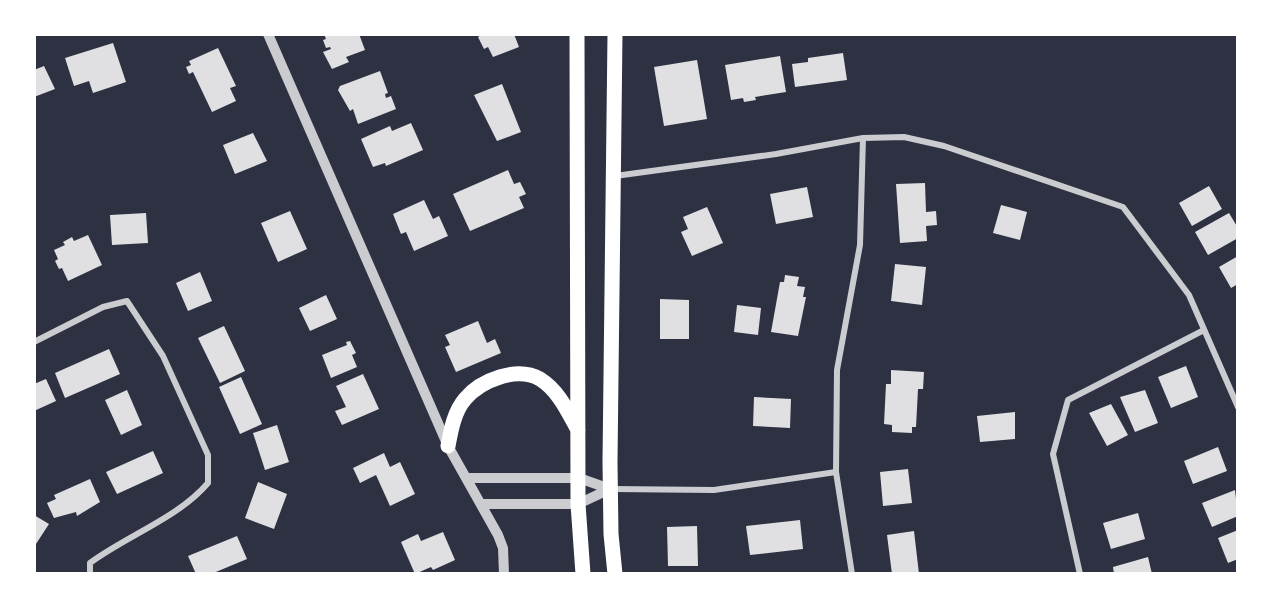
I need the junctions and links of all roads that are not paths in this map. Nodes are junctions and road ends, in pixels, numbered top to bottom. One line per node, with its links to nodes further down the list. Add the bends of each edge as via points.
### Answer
1 (268, 34): 10 (street)
2 (577, 34): 9 (main road)
3 (615, 34): 5 (main road)
4 (863, 138): 5 (street); 6 (street, via 904,136 944,146 1122,207 1189,295); 11 (street, via 860,245 837,370)
5 (614, 176): 14 (main road)
6 (1204, 330): 8 (street); 22 (street, via 1068,400 1053,454)
7 (34, 342): 17 (street, via 103,307 127,301 163,356 208,455 208,483 196,497 105,552 90,563)
8 (1238, 407)
9 (579, 431): 10 (main road, via 550,387 530,375 517,374 478,387 465,399 453,423); 13 (main road)
10 (448, 446): 12 (street)
11 (836, 472): 14 (street, via 714,490); 21 (street)
12 (466, 478): 13 (street); 15 (street)
13 (579, 478): 14 (street); 16 (main road)
14 (610, 489): 16 (street); 20 (main road)
15 (481, 504): 16 (street); 18 (street, via 504,548)
16 (578, 504): 19 (main road)
17 (90, 573)
18 (504, 573)
19 (582, 573)
20 (615, 573)
21 (852, 573)
22 (1080, 573)

